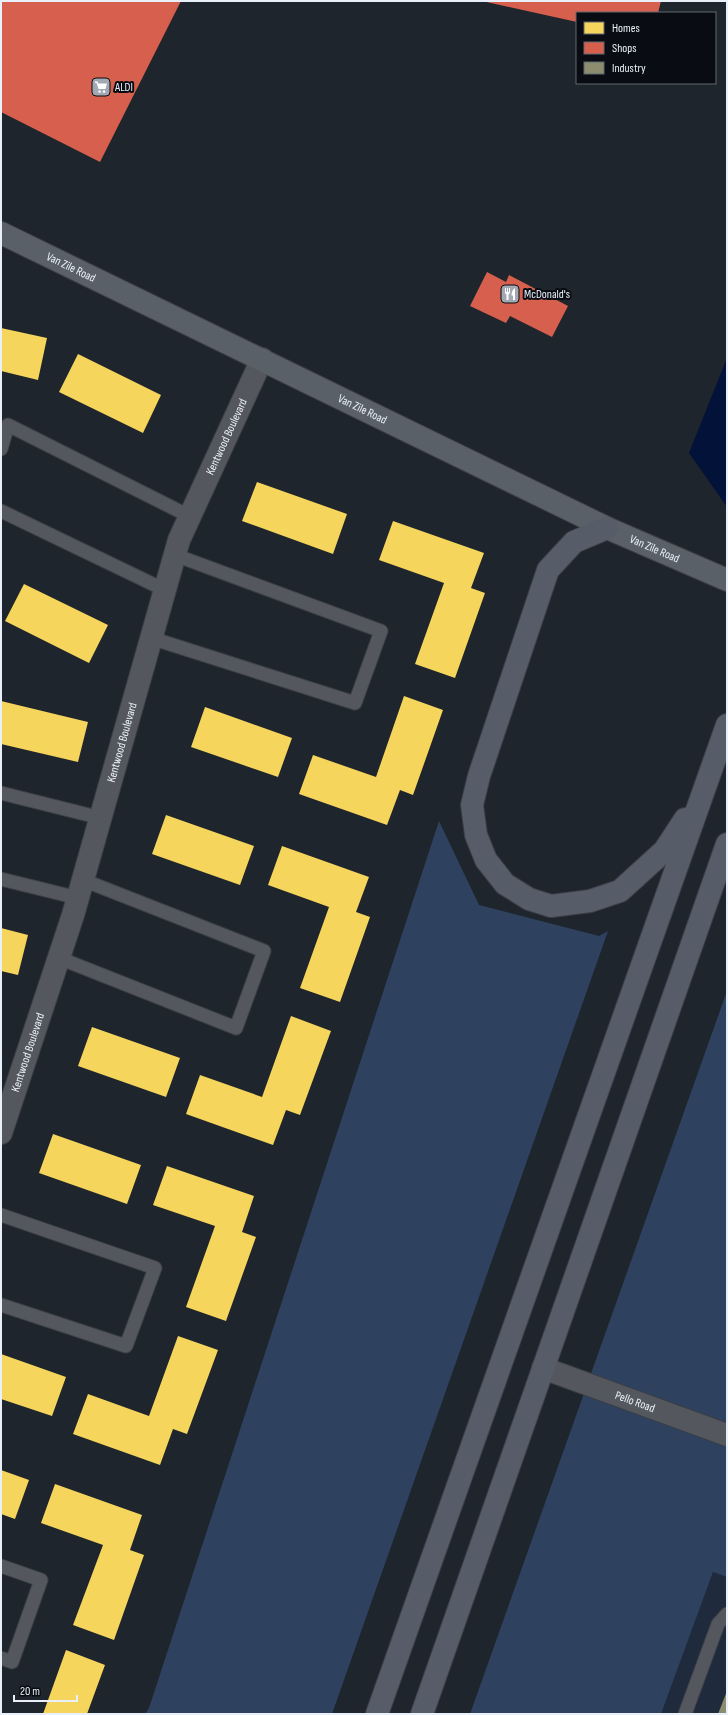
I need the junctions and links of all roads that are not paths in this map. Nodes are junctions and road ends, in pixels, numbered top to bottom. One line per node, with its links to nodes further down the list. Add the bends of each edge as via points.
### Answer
1 (1, 233): 2 (street, Van Zile Road)
2 (262, 359): 5 (street, Kentwood Boulevard); 6 (street, Van Zile Road)
3 (1, 449): 5 (lane, via 8,425)
4 (1, 511): 9 (lane)
5 (189, 516): 7 (street, Kentwood Boulevard)
6 (607, 528): 8 (street, Van Zile Road); 12 (highway, via 574,542 548,570 479,776 472,805 476,835 486,860 505,884 529,899 551,906 590,902 620,891 664,851)
7 (175, 555): 9 (street, Kentwood Boulevard); 10 (lane, via 381,631 355,703)
8 (727, 580)
9 (165, 590): 10 (street, Kentwood Boulevard)
10 (151, 638): 14 (street, Kentwood Boulevard)
11 (727, 725): 12 (highway)
12 (704, 789): 27 (highway)
13 (1, 793): 14 (lane)
14 (101, 818): 17 (street, Kentwood Boulevard)
15 (727, 844): 22 (highway)
16 (1, 879): 17 (lane)
17 (81, 889): 18 (street, Kentwood Boulevard); 18 (lane, via 264,951 236,1028)
18 (59, 958): 19 (street, Kentwood Boulevard)
19 (1, 1133)
20 (1, 1215): 21 (lane, via 155,1268 126,1346)
21 (1, 1305)
22 (543, 1368): 23 (street, Pello Road); 28 (highway)
23 (727, 1435)
24 (1, 1566): 26 (lane, via 41,1580 12,1662)
25 (727, 1614): 29 (lane, via 718,1624)
26 (1, 1658)
27 (377, 1714)
28 (422, 1714)
29 (685, 1714)

